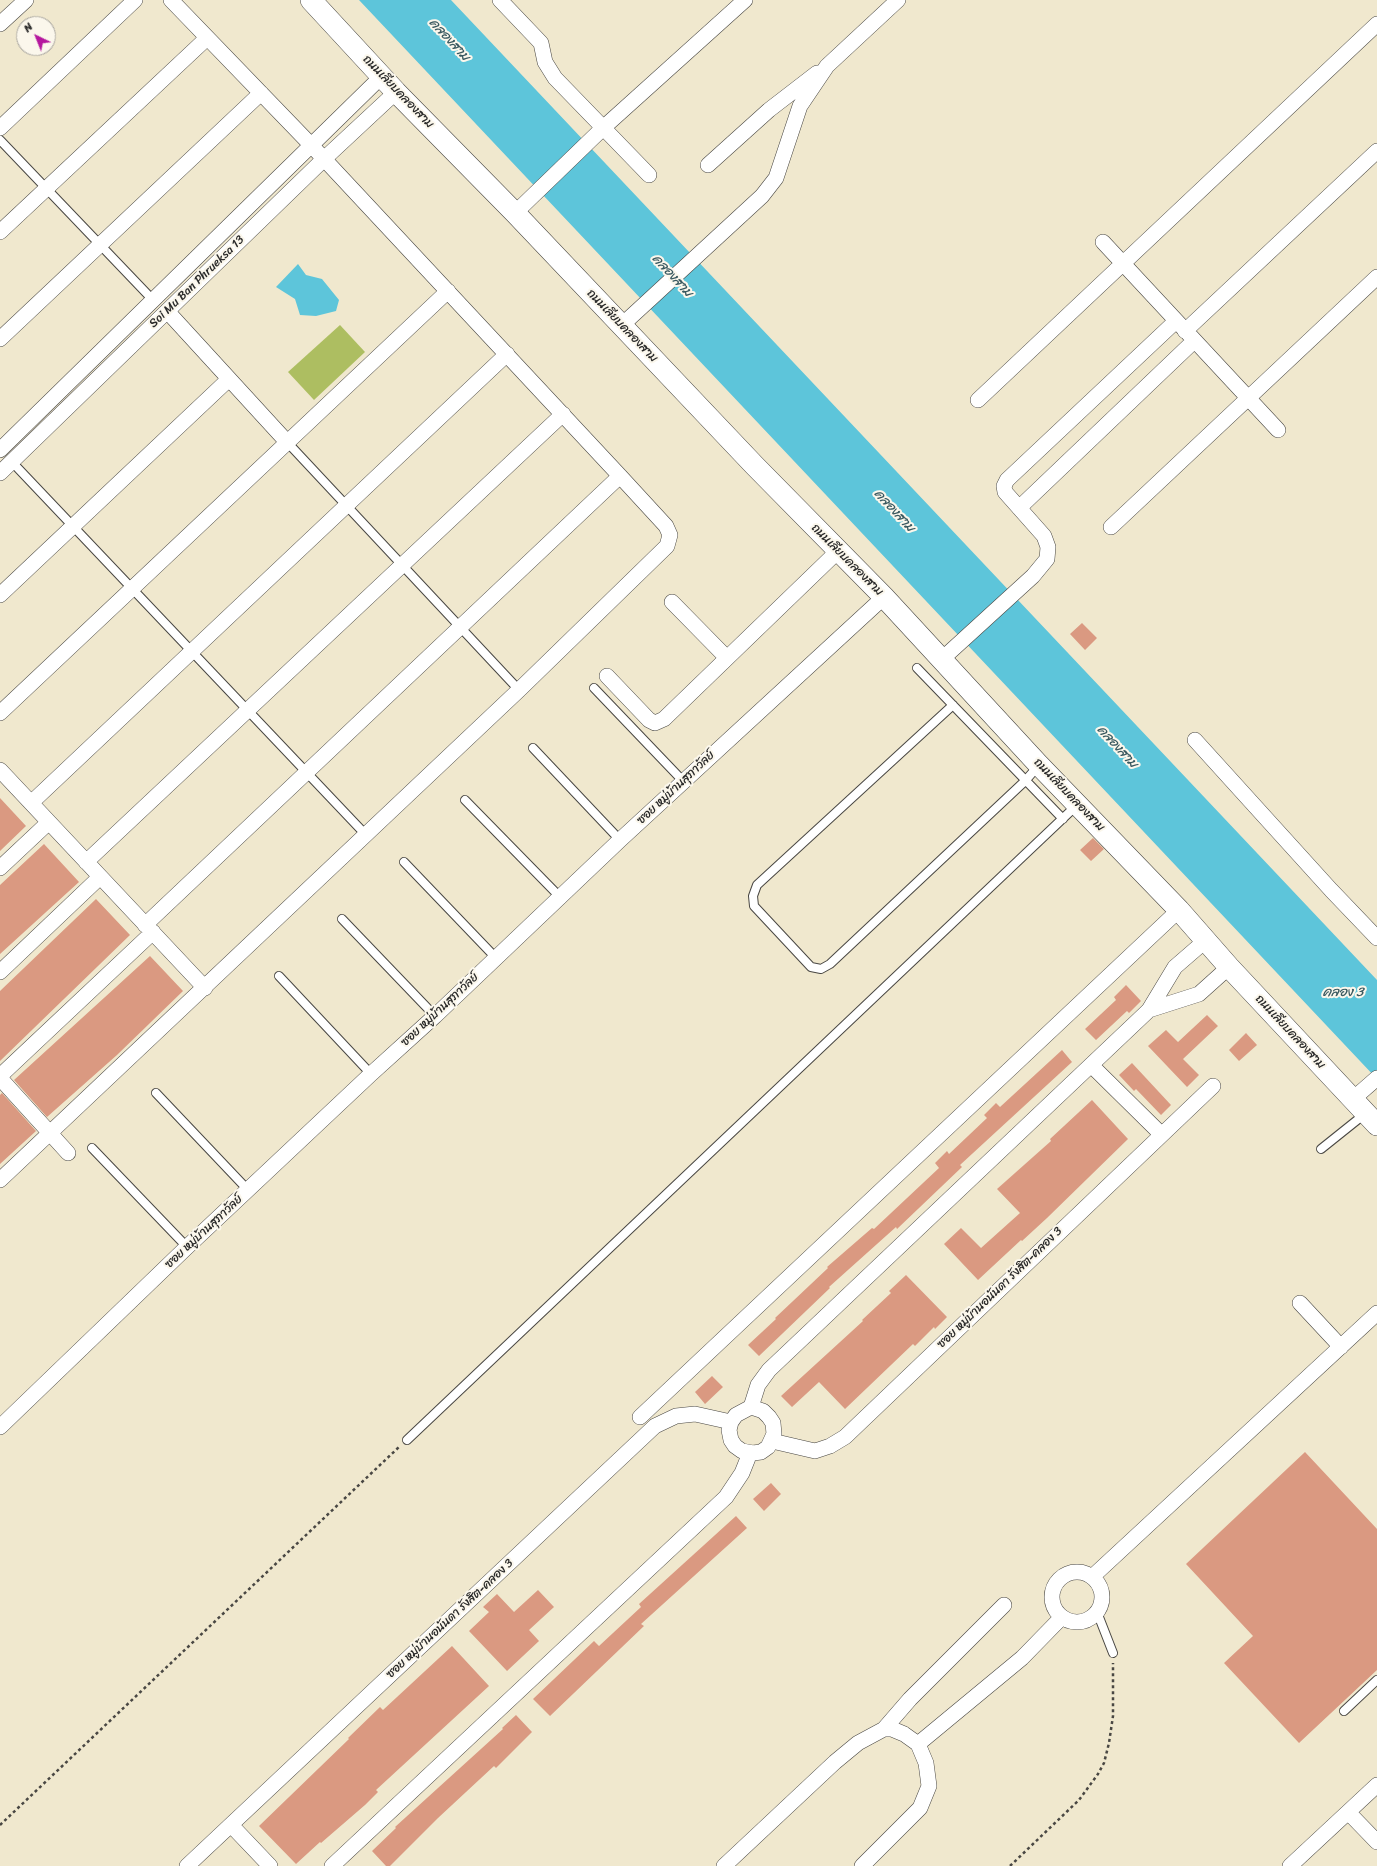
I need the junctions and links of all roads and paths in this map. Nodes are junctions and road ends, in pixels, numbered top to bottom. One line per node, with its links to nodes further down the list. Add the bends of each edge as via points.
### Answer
1 (26, 0): 8 (street)
2 (135, 0): 15 (street)
3 (171, 0): 10 (street)
4 (311, 0): 12 (main road, ถนนเลียบคลองสาม)
5 (500, 0): 16 (street, via 542,43 545,62 555,78)
6 (745, 0): 16 (street)
7 (898, 0): 11 (street)
8 (0, 24)
9 (1377, 24): 28 (street)
10 (208, 38): 14 (street); 23 (street)
11 (827, 66): 21 (street, via 769,110); 33 (street, via 800,106 776,178 762,196)
12 (382, 76): 13 (main road, ถนนเลียบคลองสาม); 18 (street, Soi Mu Ban Phrueksa 13)
13 (396, 92): 20 (street, Soi Mu Ban Phrueksa 13); 24 (main road, ถนนเลียบคลองสาม)
14 (261, 93): 18 (street); 27 (street)
15 (0, 128)
16 (599, 132): 22 (street); 24 (street)
17 (0, 140): 23 (lane)
18 (312, 146): 20 (street); 31 (street, Soi Mu Ban Phrueksa 13)
19 (1377, 151): 34 (street)
20 (324, 159): 30 (street); 32 (street, Soi Mu Ban Phrueksa 13)
21 (708, 165)
22 (649, 175)
23 (46, 189): 25 (street); 27 (lane)
24 (515, 213): 33 (main road, ถนนเลียบคลองสาม)
25 (0, 232)
26 (1103, 242): 28 (street)
27 (99, 246): 31 (lane); 35 (street)
28 (1123, 263): 34 (street); 39 (street)
29 (1377, 276): 38 (street)
30 (448, 291): 36 (street); 42 (street)
31 (152, 299): 43 (street, Soi Mu Ban Phrueksa 13)
32 (167, 311): 37 (street); 44 (street, Soi Mu Ban Phrueksa 13)
33 (622, 325): 51 (main road, ถนนเลียบคลองสาม)
34 (1185, 331): 38 (street); 48 (street); 48 (street, via 1007,480 1005,492)
35 (0, 339)
36 (507, 354): 40 (street); 47 (street)
37 (229, 379): 42 (street); 49 (street)
38 (1247, 398): 41 (street); 50 (street)
39 (978, 400)
40 (563, 414): 46 (street); 52 (street)
41 (1278, 430)
42 (288, 442): 47 (lane); 53 (street)
43 (1, 448)
44 (12, 462): 45 (street, Soi Mu Ban Phrueksa 13); 49 (lane)
45 (0, 473)
46 (620, 476): 57 (street); 64 (street, via 666,526 670,535 667,546)
47 (346, 505): 52 (lane); 58 (street)
48 (1019, 508): 60 (street, via 1044,536 1048,547 1047,559 1033,576)
49 (73, 526): 53 (lane); 54 (street)
50 (1111, 527)
51 (838, 551): 55 (main road, ถนนเลียบคลองสาม); 59 (street)
52 (402, 565): 57 (lane); 66 (street)
53 (132, 589): 58 (lane); 67 (street)
54 (0, 595)
55 (884, 597): 60 (main road, ถนนเลียบคลองสาม); 73 (street, ซอย หมู่บ้านสุภาวัลย์)
56 (672, 602): 59 (street)
57 (460, 627): 64 (lane); 72 (street)
58 (192, 652): 66 (lane); 76 (street)
59 (727, 658): 62 (street, via 664,719 656,723 649,720)
60 (941, 660): 70 (main road, ถนนเลียบคลองสาม)
61 (917, 668): 65 (lane)
62 (607, 676)
63 (594, 688): 73 (lane)
64 (519, 690): 80 (street)
65 (953, 705): 74 (lane); 74 (lane, via 758,885 753,896 754,906 811,967 821,969 830,964)
66 (248, 710): 72 (lane); 82 (street)
67 (0, 713)
68 (1195, 740): 90 (street)
69 (533, 748): 81 (lane)
70 (1039, 765): 74 (lane); 77 (main road, ถนนเลียบคลองสาม)
71 (0, 770): 76 (street)
72 (306, 772): 80 (lane); 89 (street)
73 (683, 781): 81 (street, ซอย หมู่บ้านสุภาวัลย์)
74 (1025, 781): 78 (lane)
75 (465, 800): 86 (lane)
76 (31, 803): 79 (street)
77 (1078, 804): 78 (lane); 87 (main road, ถนนเลียบคลองสาม)
78 (1062, 819): 121 (lane)
79 (49, 822): 82 (street); 84 (street)
80 (366, 835): 96 (street)
81 (620, 840): 86 (street, ซอย หมู่บ้านสุภาวัลย์)
82 (86, 862): 85 (street)
83 (404, 862): 92 (lane)
84 (0, 868)
85 (100, 877): 89 (street); 94 (street)
86 (560, 897): 92 (street, ซอย หมู่บ้านสุภาวัลย์)
87 (1179, 910): 91 (main road, ถนนเลียบคลองสาม); 118 (street)
88 (342, 919): 98 (lane)
89 (149, 928): 96 (street); 101 (street)
90 (1377, 938)
91 (1205, 941): 93 (main road, ถนนเลียบคลองสาม); 97 (street, via 1175,967)
92 (496, 958): 98 (street, ซอย หมู่บ้านสุภาวัลย์)
93 (1229, 967): 97 (street, via 1199,994); 105 (main road, ถนนเลียบคลองสาม)
94 (0, 972)
95 (279, 976): 100 (lane)
96 (205, 988): 106 (street)
97 (1149, 1010): 99 (street)
98 (435, 1016): 100 (street, ซอย หมู่บ้านสุภาวัลย์)
99 (1091, 1065): 107 (street); 117 (street, via 769,1370 758,1385)
100 (371, 1074): 112 (street, ซอย หมู่บ้านสุภาวัลย์)
101 (0, 1077): 106 (street)
102 (1376, 1079): 105 (street)
103 (1212, 1086): 107 (street, ซอย หมู่บ้านอนันดา รังสิต-คลอง 3)
104 (156, 1093): 112 (lane)
105 (1365, 1112): 109 (lane)
106 (50, 1133): 110 (street); 111 (street)
107 (1161, 1134): 122 (street, ซอย หมู่บ้านอนันดา รังสิต-คลอง 3, via 844,1437 830,1446 815,1451)
108 (92, 1148): 113 (lane)
109 (1321, 1149)
110 (68, 1153)
111 (0, 1180)
112 (248, 1190): 113 (street, ซอย หมู่บ้านสุภาวัลย์)
113 (187, 1247): 120 (street, ซอย หมู่บ้านสุภาวัลย์)
114 (1300, 1304): 116 (street)
115 (1377, 1313): 116 (street)
116 (1340, 1347): 124 (street)
117 (751, 1406): 119 (street, via 736,1415); 122 (street, via 769,1417 773,1424)
118 (640, 1417)
119 (731, 1422): 123 (street, via 731,1440 742,1451); 136 (street, ซอย หมู่บ้านอนันดา รังสิต-คลอง 3, via 695,1414 676,1416 656,1426)
120 (0, 1427)
121 (407, 1440): 135 (path)
122 (772, 1441): 123 (street, via 761,1452)
123 (750, 1453): 140 (street, via 742,1473 726,1497)
124 (1092, 1577): 126 (street, via 1098,1582 1102,1597); 127 (street, via 1078,1572 1063,1576 1057,1582 1053,1604)
125 (1004, 1605): 131 (street, via 910,1699)
126 (1097, 1612): 127 (street, via 1084,1621); 128 (lane)
127 (1062, 1617): 132 (street, via 1022,1658)
128 (1113, 1653): 143 (path, via 1110,1743 1104,1763 1079,1800)
129 (1377, 1680): 130 (lane)
130 (1344, 1711)
131 (884, 1729): 132 (street, via 904,1734); 141 (street, via 858,1743 835,1762)
132 (918, 1744): 142 (street, via 926,1763 928,1786 920,1808)
133 (1377, 1785): 134 (street)
134 (1348, 1812): 137 (street); 144 (street)
135 (0, 1825)
136 (231, 1825): 138 (street, ซอย หมู่บ้านอนันดา รังสิต-คลอง 3); 139 (street)
137 (1377, 1842)
138 (187, 1866)
139 (270, 1866)
140 (332, 1866)
141 (724, 1866)
142 (862, 1866)
143 (1010, 1866)
144 (1290, 1866)

